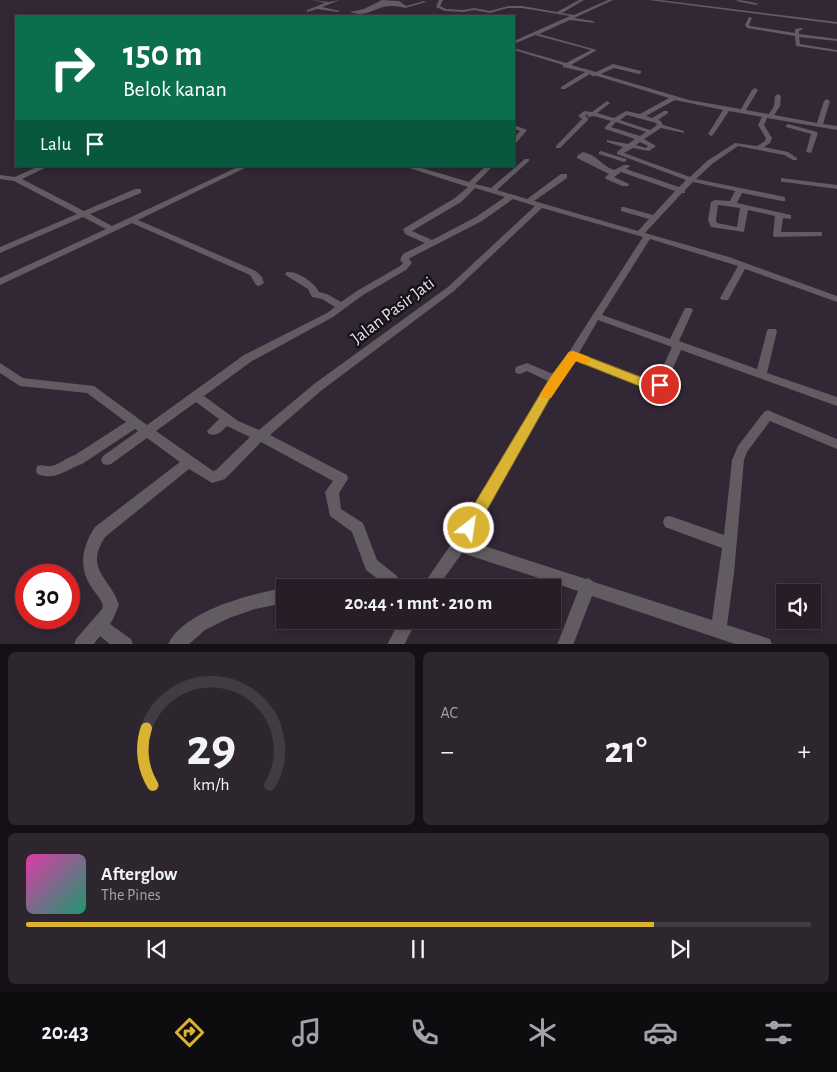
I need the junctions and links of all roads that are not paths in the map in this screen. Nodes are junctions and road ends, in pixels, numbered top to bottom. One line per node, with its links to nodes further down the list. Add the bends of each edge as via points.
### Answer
1 (314, 0): 12 (street)
2 (338, 0): 12 (street)
3 (385, 0): 4 (street, via 400,2 405,7 426,2); 19 (street, via 371,9)
4 (417, 0)
5 (441, 0): 10 (street); 20 (street, via 438,7 445,10 474,8 491,12 511,7)
6 (582, 0): 20 (street)
7 (611, 0): 21 (street)
8 (651, 0): 14 (street)
9 (699, 0): 14 (street)
10 (434, 1)
11 (738, 1): 13 (street); 17 (street)
12 (330, 3): 15 (street)
13 (756, 4)
14 (692, 5): 17 (street)
15 (317, 8): 16 (street); 18 (street)
16 (308, 11)
17 (734, 11): 25 (street)
18 (338, 12)
19 (352, 12)
20 (556, 14): 21 (street)
21 (573, 18): 23 (street); 30 (street)
22 (750, 18): 31 (street, via 749,27)
23 (593, 22)
24 (799, 23): 26 (street)
25 (837, 23)
26 (801, 28): 27 (street); 31 (street)
27 (810, 30)
28 (817, 31): 29 (street)
29 (824, 32)
30 (535, 34): 33 (street); 36 (street, via 596,50)
31 (797, 35): 32 (street); 35 (street, via 798,45)
32 (837, 40)
33 (515, 43)
34 (515, 49): 36 (street)
35 (837, 50)
36 (565, 66): 38 (street)
37 (639, 72): 38 (street, via 613,66)
38 (591, 74): 39 (street); 42 (street)
39 (563, 88)
40 (754, 90): 47 (street)
41 (778, 96): 50 (street, via 777,106)
42 (674, 98): 45 (street); 49 (street)
43 (827, 101): 53 (street)
44 (607, 103): 48 (street)
45 (727, 109): 47 (street); 59 (street)
46 (666, 112): 52 (street)
47 (742, 112): 50 (street)
48 (587, 114): 51 (street); 64 (street)
49 (641, 116): 51 (street, via 626,113); 52 (street)
50 (766, 118): 53 (street); 65 (street, via 762,128 769,140); 66 (street, via 814,132)
51 (615, 120): 57 (street); 60 (street, via 608,129)
52 (653, 120): 54 (street)
53 (819, 125): 56 (street)
54 (660, 126): 57 (street); 58 (street)
55 (515, 127): 61 (street, via 524,130)
56 (837, 128)
57 (651, 132): 60 (street)
58 (682, 132)
59 (711, 134)
60 (640, 139): 63 (street); 63 (street, via 653,146 647,150)
61 (515, 141)
62 (609, 141): 63 (street)
63 (631, 146): 68 (street)
64 (558, 147)
65 (758, 148): 69 (street, via 786,153); 81 (street, via 736,144)
66 (809, 152)
67 (601, 153): 68 (street)
68 (616, 155): 71 (street)
69 (795, 159)
70 (527, 160): 88 (street)
71 (632, 161): 77 (street); 81 (street)
72 (44, 167): 80 (street)
73 (244, 167): 99 (street)
74 (409, 167): 84 (street)
75 (489, 167): 84 (street)
76 (602, 168): 77 (street)
77 (617, 171): 83 (street, via 609,178); 89 (street)
78 (564, 176): 92 (street)
79 (0, 177): 80 (street)
80 (16, 179): 97 (street)
81 (692, 180): 86 (street); 89 (street)
82 (784, 180): 85 (street)
83 (625, 184)
84 (472, 186): 88 (street); 103 (street, via 458,200 407,229)
85 (837, 187)
86 (739, 190): 91 (street); 93 (street)
87 (138, 191): 97 (street)
88 (492, 191): 90 (street)
89 (682, 191): 98 (street)
90 (511, 197): 92 (street); 103 (street, via 479,219)
91 (782, 199)
92 (527, 202): 94 (street)
93 (733, 204): 95 (street); 95 (street, via 715,202 714,225 741,230)
94 (540, 206): 102 (street); 127 (street, Jalan Pasir Jati, via 451,288 318,387)
95 (744, 207): 101 (street, via 784,216 777,235)
96 (624, 209): 98 (street)
97 (85, 214): 100 (street); 104 (street)
98 (654, 218): 102 (street)
99 (132, 220): 100 (street); 108 (street, via 253,273)
100 (112, 229): 107 (street)
101 (818, 234)
102 (643, 235): 105 (street); 113 (street)
103 (432, 243): 111 (street, via 406,256 404,260 408,264 403,268)
104 (0, 250)
105 (743, 265): 109 (street); 110 (street)
106 (290, 274): 111 (street, via 311,286 315,295 324,296)
107 (0, 282)
108 (259, 284)
109 (725, 298)
110 (837, 299)
111 (341, 306): 121 (street, via 248,358)
112 (688, 310): 115 (street)
113 (596, 316): 115 (street); 116 (street)
114 (772, 331): 119 (street)
115 (675, 344): 116 (street, via 660,385 656,387); 119 (street)
116 (573, 356): 120 (street)
117 (0, 367): 124 (street, Jalan Pasir Jati, via 20,382 90,389)
118 (520, 370): 120 (street, via 527,367)
119 (761, 375): 122 (street)
120 (555, 379): 134 (street)
121 (196, 396): 123 (street); 126 (street)
122 (837, 402)
123 (227, 419): 125 (street); 127 (street)
124 (136, 422): 126 (street, Jalan Pasir Jati); 131 (street, via 78,460 52,472)
125 (213, 430)
126 (148, 431): 129 (street); 130 (street, Jalan Pasir Jati)
127 (261, 437): 130 (street, Jalan Pasir Jati, via 219,476 212,477); 135 (street, via 342,480 332,492 335,512 358,528 371,565)
128 (837, 444): 133 (street, via 772,415 765,417 738,460)
129 (107, 460)
130 (189, 462): 139 (street, via 106,526 96,539 90,556 91,570 111,605)
131 (42, 470)
132 (670, 522): 133 (street)
133 (728, 543): 141 (street)
134 (459, 545): 136 (street); 137 (street)
135 (389, 579)
136 (434, 579)
137 (588, 586): 141 (street); 146 (street)
138 (276, 597): 144 (street, via 210,617)
139 (99, 625): 142 (street); 143 (street)
140 (404, 629): 145 (street)
141 (718, 629): 147 (street)
142 (82, 644)
143 (125, 644)
144 (176, 644)
145 (395, 644)
146 (565, 644)
147 (764, 644)

